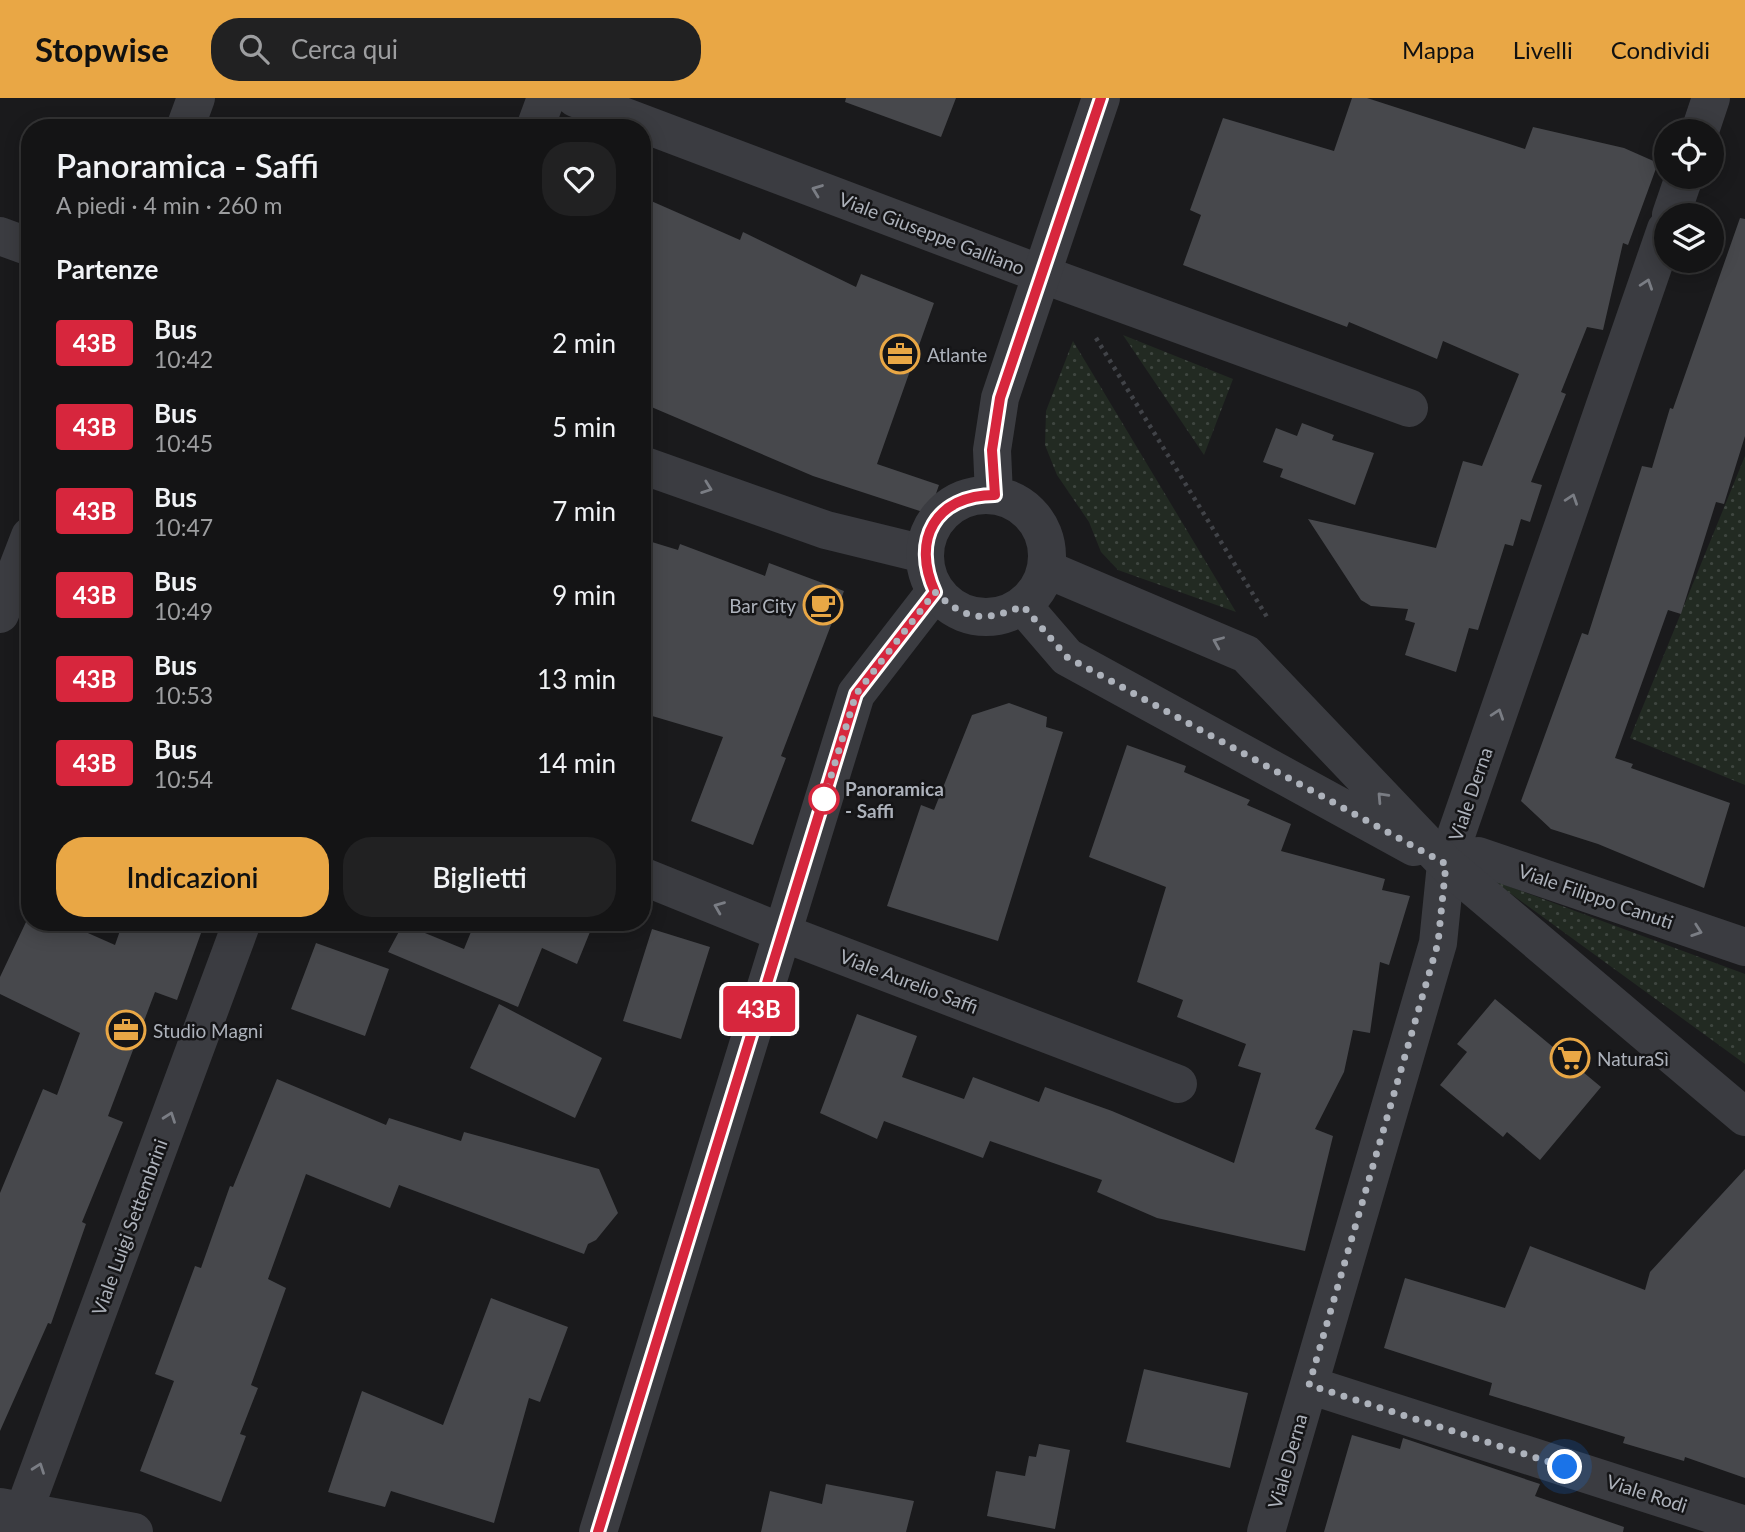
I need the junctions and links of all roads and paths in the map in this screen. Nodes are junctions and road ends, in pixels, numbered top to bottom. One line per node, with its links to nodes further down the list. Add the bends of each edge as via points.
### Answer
1 (196, 98): 6 (street)
2 (547, 98): 7 (street)
3 (575, 98): 8 (street, Viale Giuseppe Galliano, one-way to 3)
4 (1101, 98): 14 (street)
5 (1712, 98): 9 (street)
6 (188, 119)
7 (539, 119)
8 (631, 119)
9 (1704, 119)
10 (651, 127): 14 (street, Viale Giuseppe Galliano, one-way to 10)
11 (0, 236): 12 (street)
12 (21, 244)
13 (1654, 264): 26 (street, Viale Derna, one-way to 13)
14 (1052, 278): 15 (street, Viale Giuseppe Galliano); 17 (street, via 1000,398 992,450); 24 (path)
15 (1409, 408)
16 (651, 468): 18 (street, one-way to 18, via 825,530)
17 (995, 495): 18 (street, via 961,500 947,509 934,523); 20 (street, via 1014,502 1038,524 1045,538)
18 (924, 554): 21 (street)
19 (21, 559): 23 (street)
20 (1046, 569): 22 (street, via 1037,591); 26 (street, one-way to 20, via 1247,654)
21 (935, 592): 22 (street, via 952,608 977,617 996,617); 29 (street, via 856,694)
22 (1023, 606): 26 (street, via 1067,657)
23 (0, 613): 25 (street)
24 (1269, 620)
25 (21, 621)
26 (1446, 864): 30 (street, Viale Filippo Canuti, one-way to 30, via 1478,856); 32 (street); 33 (street, Viale Derna, via 1438,943)
27 (651, 880): 29 (street, Viale Aurelio Saffi, one-way to 27)
28 (239, 931): 34 (street, Viale Luigi Settembrini, one-way to 28)
29 (783, 933): 31 (street, Viale Aurelio Saffi); 37 (street)
30 (1745, 947)
31 (1178, 1084)
32 (1745, 1117)
33 (1309, 1385): 35 (street, Viale Rodi); 38 (street, Viale Derna)
34 (13, 1517): 36 (street)
35 (1745, 1525)
36 (134, 1532)
37 (597, 1532)
38 (1266, 1532)

